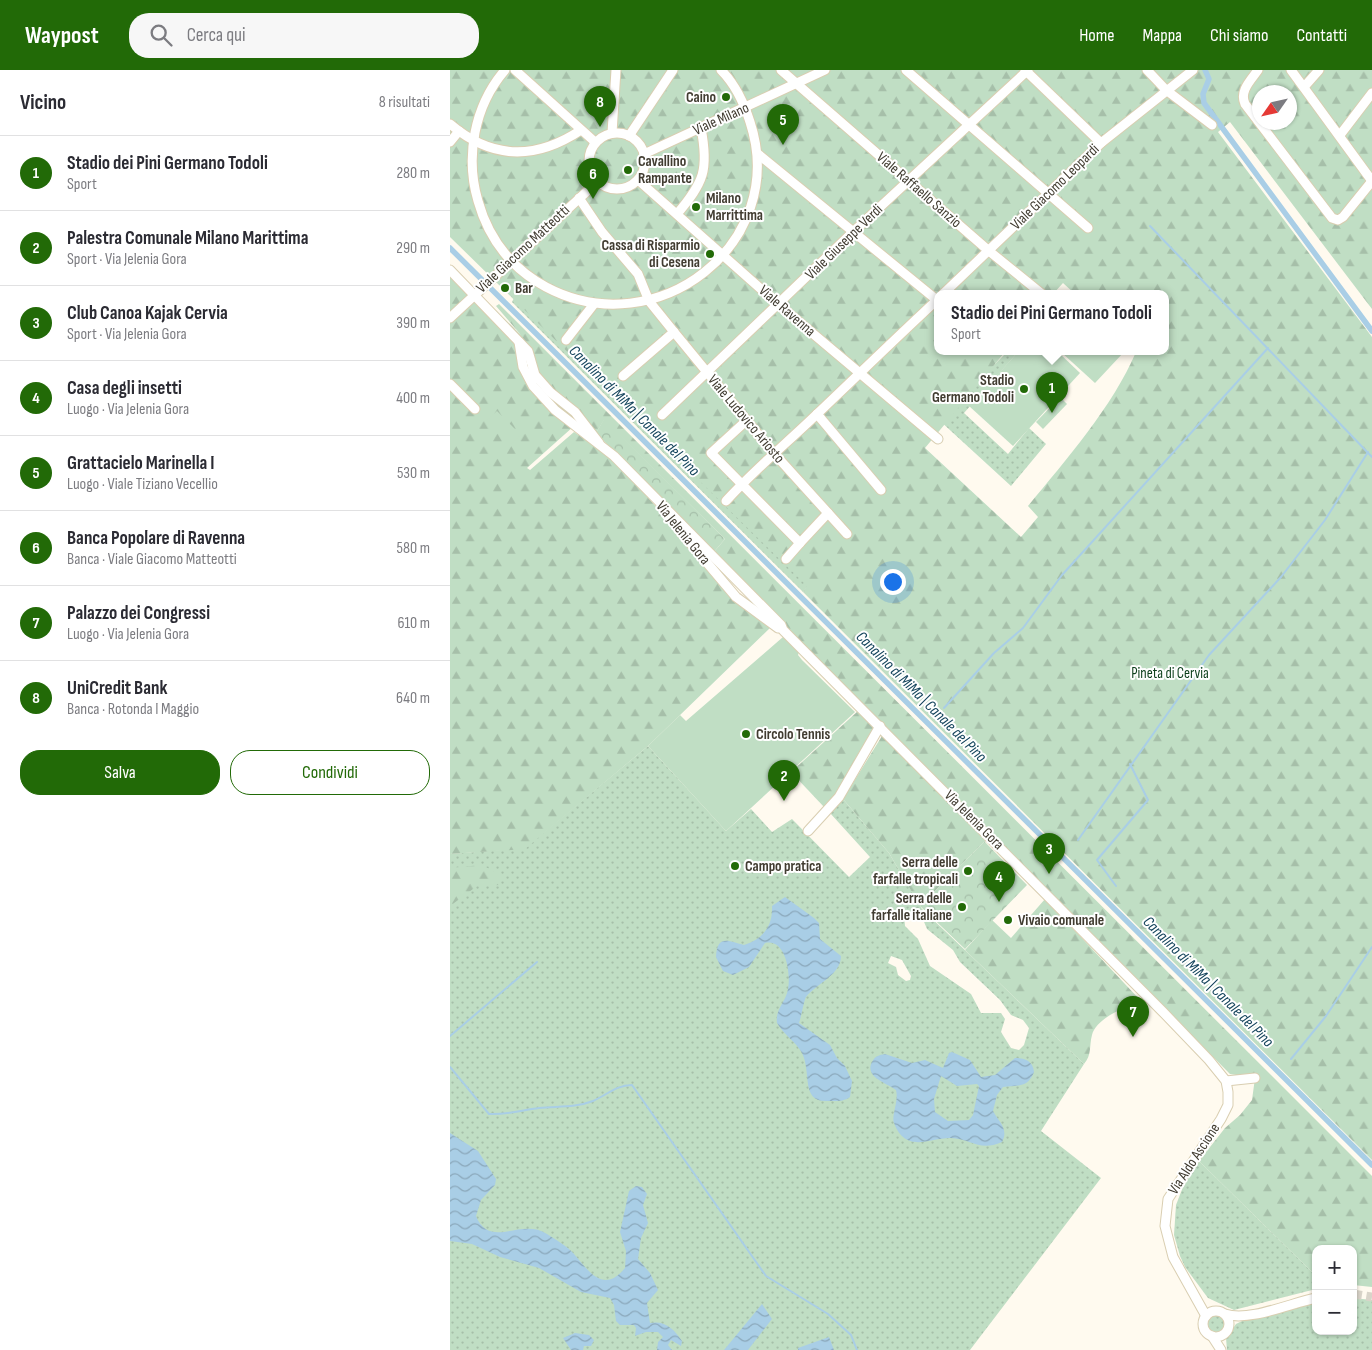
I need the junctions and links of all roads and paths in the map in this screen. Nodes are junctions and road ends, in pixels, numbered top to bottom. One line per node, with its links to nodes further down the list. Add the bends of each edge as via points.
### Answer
1 (505, 70): 30 (street, via 487,94)
2 (515, 70): 25 (street)
3 (616, 70): 27 (street)
4 (673, 70): 29 (street)
5 (721, 70): 20 (street)
6 (781, 70): 16 (street, Viale Raffaello Sanzio)
7 (825, 70): 16 (street, Viale Milano)
8 (906, 70): 22 (street)
9 (1026, 70): 22 (street, Viale Giuseppe Verdi); 33 (street)
10 (1146, 70): 18 (street)
11 (1185, 70): 18 (street, Viale Giacomo Leopardi)
12 (1193, 70): 18 (street, Viale Giacomo Leopardi)
13 (1258, 70): 38 (street, via 1242,98 1332,218 1338,220 1343,217)
14 (1291, 70): 17 (street)
15 (1319, 70): 17 (street)
16 (798, 83): 20 (street, Viale Milano); 37 (street, Viale Raffaello Sanzio)
17 (1304, 87): 28 (street)
18 (1169, 88): 23 (street); 33 (street, Viale Giacomo Leopardi)
19 (1372, 92): 28 (street)
20 (746, 108): 24 (street, Viale Milano); 35 (street)
21 (450, 124): 26 (street)
22 (968, 125): 37 (street, Viale Giuseppe Verdi); 40 (street)
23 (1212, 125)
24 (701, 128): 34 (street, Viale Milano); 42 (street, via 706,154 704,174)
25 (581, 130): 30 (street, via 561,143 520,152 498,151); 32 (street)
26 (459, 131): 30 (street); 31 (street)
27 (612, 133): 29 (street); 32 (street)
28 (1340, 135): 38 (street)
29 (629, 136): 34 (street, via 641,146)
30 (474, 140): 47 (street, via 472,174 480,208 494,239)
31 (450, 142)
32 (596, 142): 39 (street, via 588,162)
33 (1101, 143): 40 (street, Viale Giacomo Leopardi)
34 (644, 154): 36 (street, via 643,172)
35 (758, 154): 44 (street); 46 (street, via 758,181 753,198)
36 (638, 180): 39 (street, via 618,190); 42 (street, Viale Ravenna)
37 (909, 180): 44 (street, Viale Giuseppe Verdi); 45 (street, Viale Raffaello Sanzio)
38 (1372, 181)
39 (597, 182): 41 (street, Viale Giacomo Matteotti)
40 (1047, 194): 43 (street); 45 (street, Viale Giacomo Leopardi)
41 (579, 198): 47 (street, Viale Giacomo Matteotti); 53 (street, Viale Ludovico Ariosto, via 602,232 638,274)
42 (676, 214): 46 (street, Viale Ravenna)
43 (1088, 228)
44 (853, 232): 52 (street); 56 (street, Viale Giuseppe Verdi)
45 (988, 251): 49 (street, Viale Giacomo Leopardi); 50 (street, Viale Raffaello Sanzio)
46 (722, 255): 53 (street, via 708,270 680,290); 56 (street, Viale Ravenna)
47 (510, 261): 51 (street, Viale Giacomo Matteotti); 54 (street, via 558,293)
48 (450, 270): 51 (street, Via Jelenia Gora)
49 (948, 290)
50 (1037, 290)
51 (474, 295): 57 (street, Viale Giacomo Matteotti); 77 (street, Via Jelenia Gora, via 528,351 535,375 550,392 575,412 600,444)
52 (934, 295)
53 (649, 301): 54 (street, via 617,306); 58 (street, Viale Ludovico Ariosto)
54 (594, 304): 59 (street)
55 (934, 304): 61 (street, Viale Giacomo Leopardi)
56 (779, 305): 60 (street, Viale Giuseppe Verdi); 61 (street, Viale Ravenna)
57 (450, 318)
58 (674, 332): 60 (street, Viale Ludovico Ariosto); 62 (street)
59 (566, 340)
60 (707, 372): 66 (street, Viale Giuseppe Verdi); 67 (street, Viale Ludovico Ariosto)
61 (858, 372): 65 (street, Viale Giacomo Leopardi); 68 (street, Viale Ravenna)
62 (623, 376)
63 (450, 384): 64 (street)
64 (475, 409)
65 (817, 414): 69 (street, Viale Giacomo Leopardi); 71 (street)
66 (662, 415)
67 (746, 422): 69 (street, Viale Ludovico Ariosto); 70 (street, via 708,456)
68 (938, 440)
69 (774, 453): 70 (street, Viale Giacomo Leopardi); 73 (street, Viale Ludovico Ariosto)
70 (741, 484): 72 (street, Viale Giacomo Leopardi); 75 (street)
71 (881, 490)
72 (726, 501)
73 (828, 513): 74 (street, Viale Ludovico Ariosto); 75 (street)
74 (847, 534)
75 (800, 543): 76 (street)
76 (786, 560)
77 (880, 726): 78 (street, via 839,796); 80 (street, Via Jelenia Gora, via 1169,1018)
78 (808, 831)
79 (1255, 1078): 80 (street)
80 (1226, 1081): 81 (street, Via Aldo Ascione, via 1228,1105 1168,1198 1165,1226 1168,1242)
81 (1189, 1284): 83 (street, Via Aldo Ascione); 84 (street, Via Aldo Ascione)
82 (1312, 1299): 85 (street)
83 (1221, 1313): 84 (street); 85 (street, via 1232,1317); 86 (street)
84 (1206, 1316): 87 (street, via 1204,1327)
85 (1246, 1316): 86 (street)
86 (1229, 1326): 88 (street)
87 (1212, 1336): 88 (street); 89 (street)
88 (1221, 1336): 89 (street)
89 (1223, 1350)

